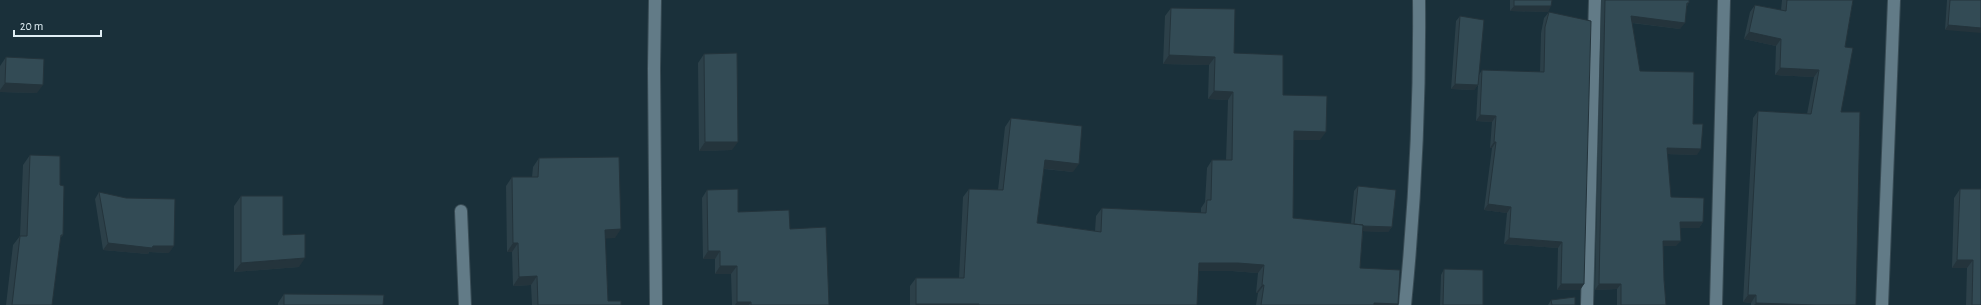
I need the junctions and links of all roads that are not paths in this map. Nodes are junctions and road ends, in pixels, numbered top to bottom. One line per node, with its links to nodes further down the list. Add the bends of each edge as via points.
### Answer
1 (655, 0): 8 (street)
2 (1419, 0): 9 (street, via 1412,236)
3 (1595, 0): 10 (street)
4 (1724, 0): 11 (street)
5 (1894, 0): 12 (street)
6 (461, 211): 7 (street)
7 (465, 305)
8 (656, 305)
9 (1405, 305)
10 (1587, 305)
11 (1716, 305)
12 (1882, 305)

